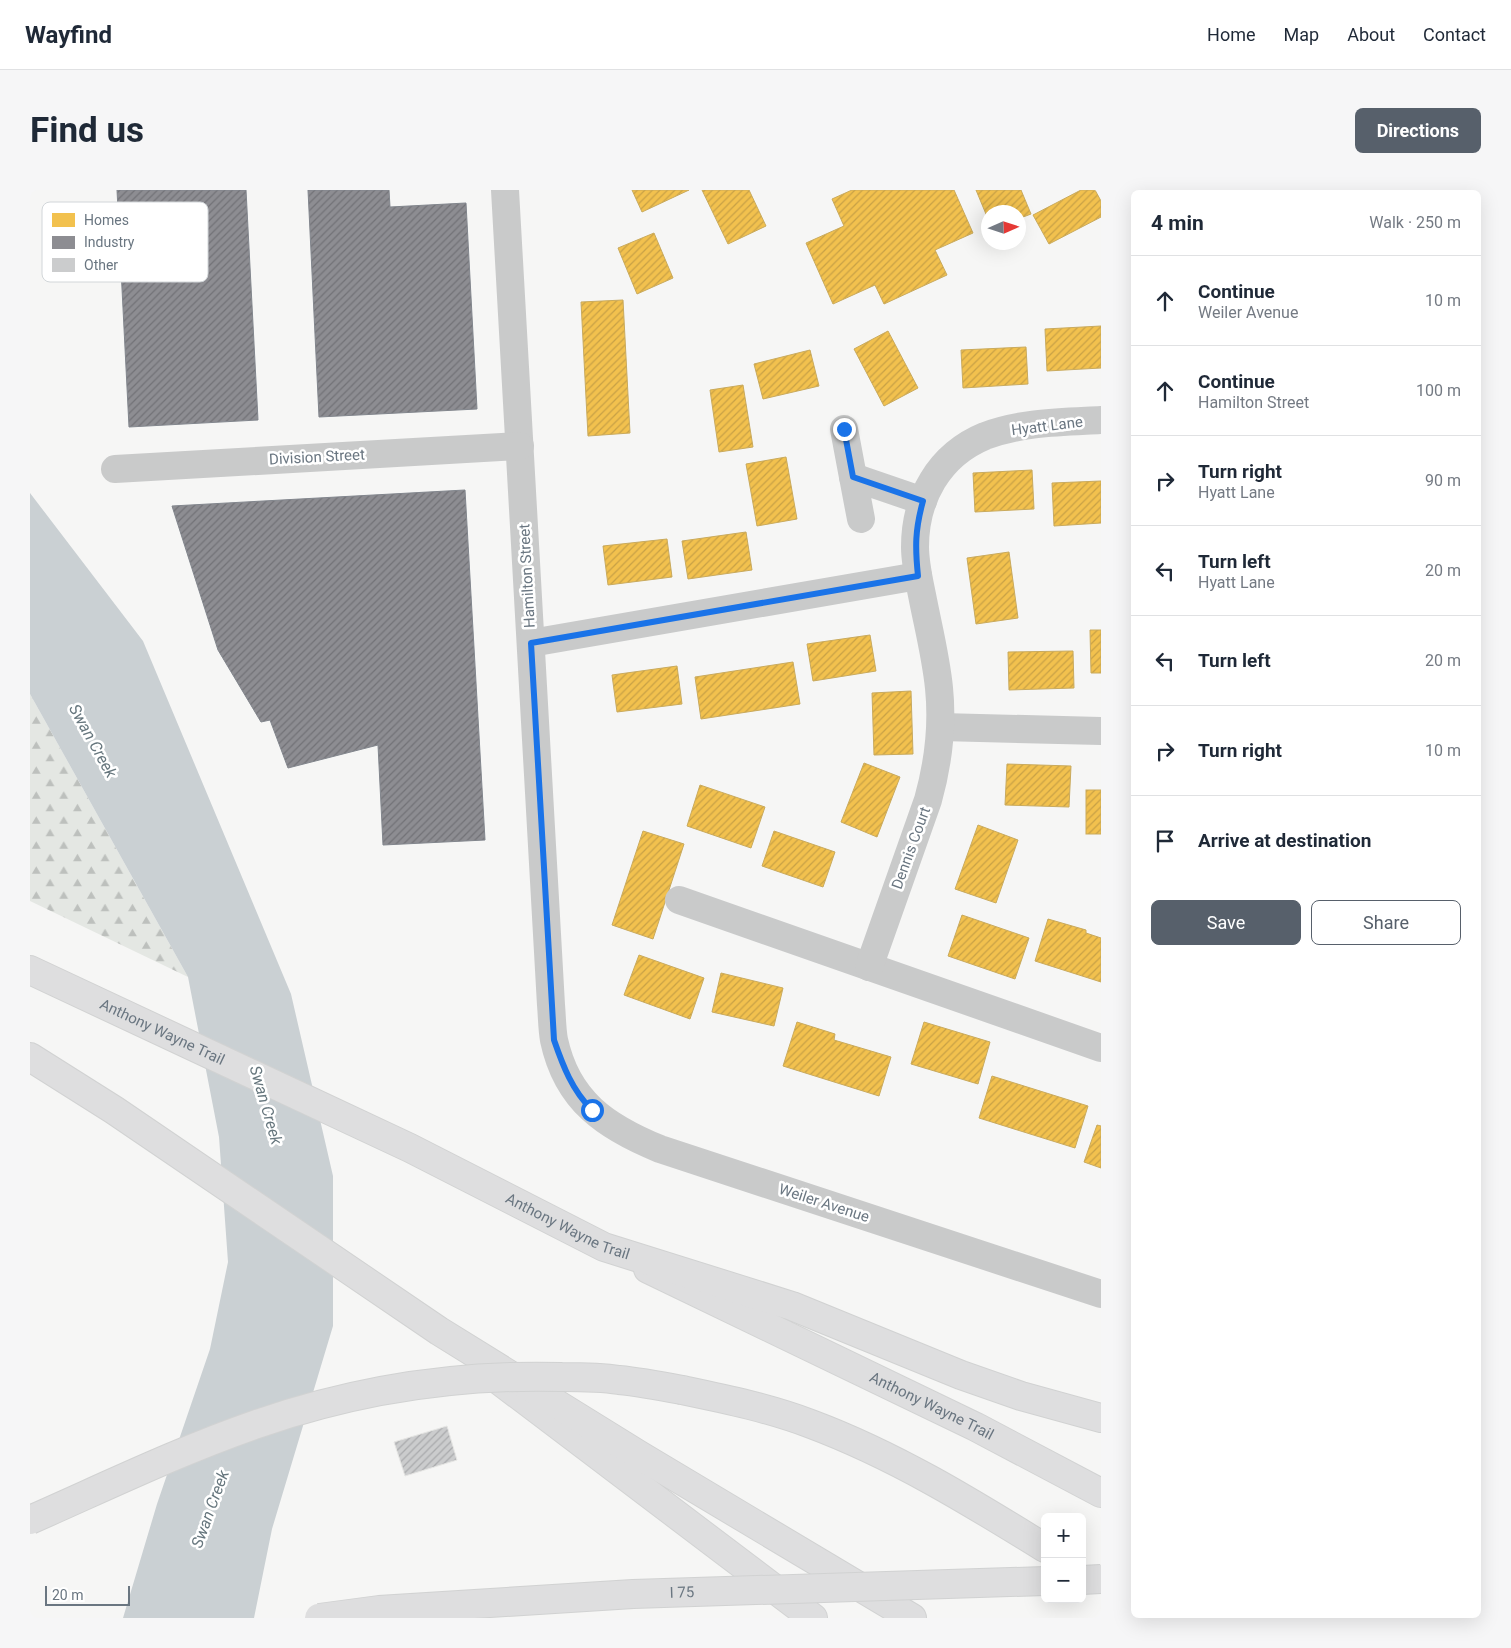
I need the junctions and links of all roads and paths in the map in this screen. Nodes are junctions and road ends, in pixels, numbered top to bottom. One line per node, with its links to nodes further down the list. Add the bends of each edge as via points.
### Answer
1 (508, 191): 4 (street, Hamilton Street)
2 (1101, 420): 7 (street, Hyatt Lane, via 1022,427 986,436 965,446 945,462 929,484)
3 (844, 429): 6 (street)
4 (520, 446): 5 (street, Division Street); 10 (street, Hamilton Street)
5 (115, 469)
6 (853, 477): 7 (street); 8 (street)
7 (923, 501): 9 (street, Hyatt Lane, via 915,546)
8 (861, 519)
9 (918, 576): 10 (street); 11 (street, Dennis Court, via 937,678)
10 (531, 643): 18 (street, Hamilton Street, via 554,1040)
11 (941, 727): 12 (street); 14 (street, Dennis Court, via 928,800)
12 (1101, 731)
13 (679, 900): 14 (street)
14 (869, 967): 16 (street)
15 (30, 970): 19 (main road, Anthony Wayne Trail, via 410,1148)
16 (1101, 1048)
17 (30, 1057): 21 (main road, via 114,1110)
18 (569, 1079): 20 (street, Weiler Avenue, via 580,1099 611,1125 660,1149)
19 (604, 1247): 22 (main road, via 792,1306 961,1375); 23 (main road, Anthony Wayne Trail, via 976,1427)
20 (1101, 1294)
21 (439, 1331): 32 (main road); 33 (main road)
22 (1101, 1418)
23 (1101, 1493)
24 (30, 1520): 25 (main road, bridge, via 265,1421 353,1396 432,1382 530,1376 618,1380 682,1390 758,1407 809,1423 926,1476)
25 (1041, 1546)
26 (1086, 1574): 30 (main road)
27 (1101, 1579): 28 (main road, bridge)
28 (1086, 1580)
29 (1041, 1581): 31 (main road, I 75, bridge, via 633,1594 378,1610)
30 (1101, 1584)
31 (319, 1618)
32 (813, 1618)
33 (912, 1618)

